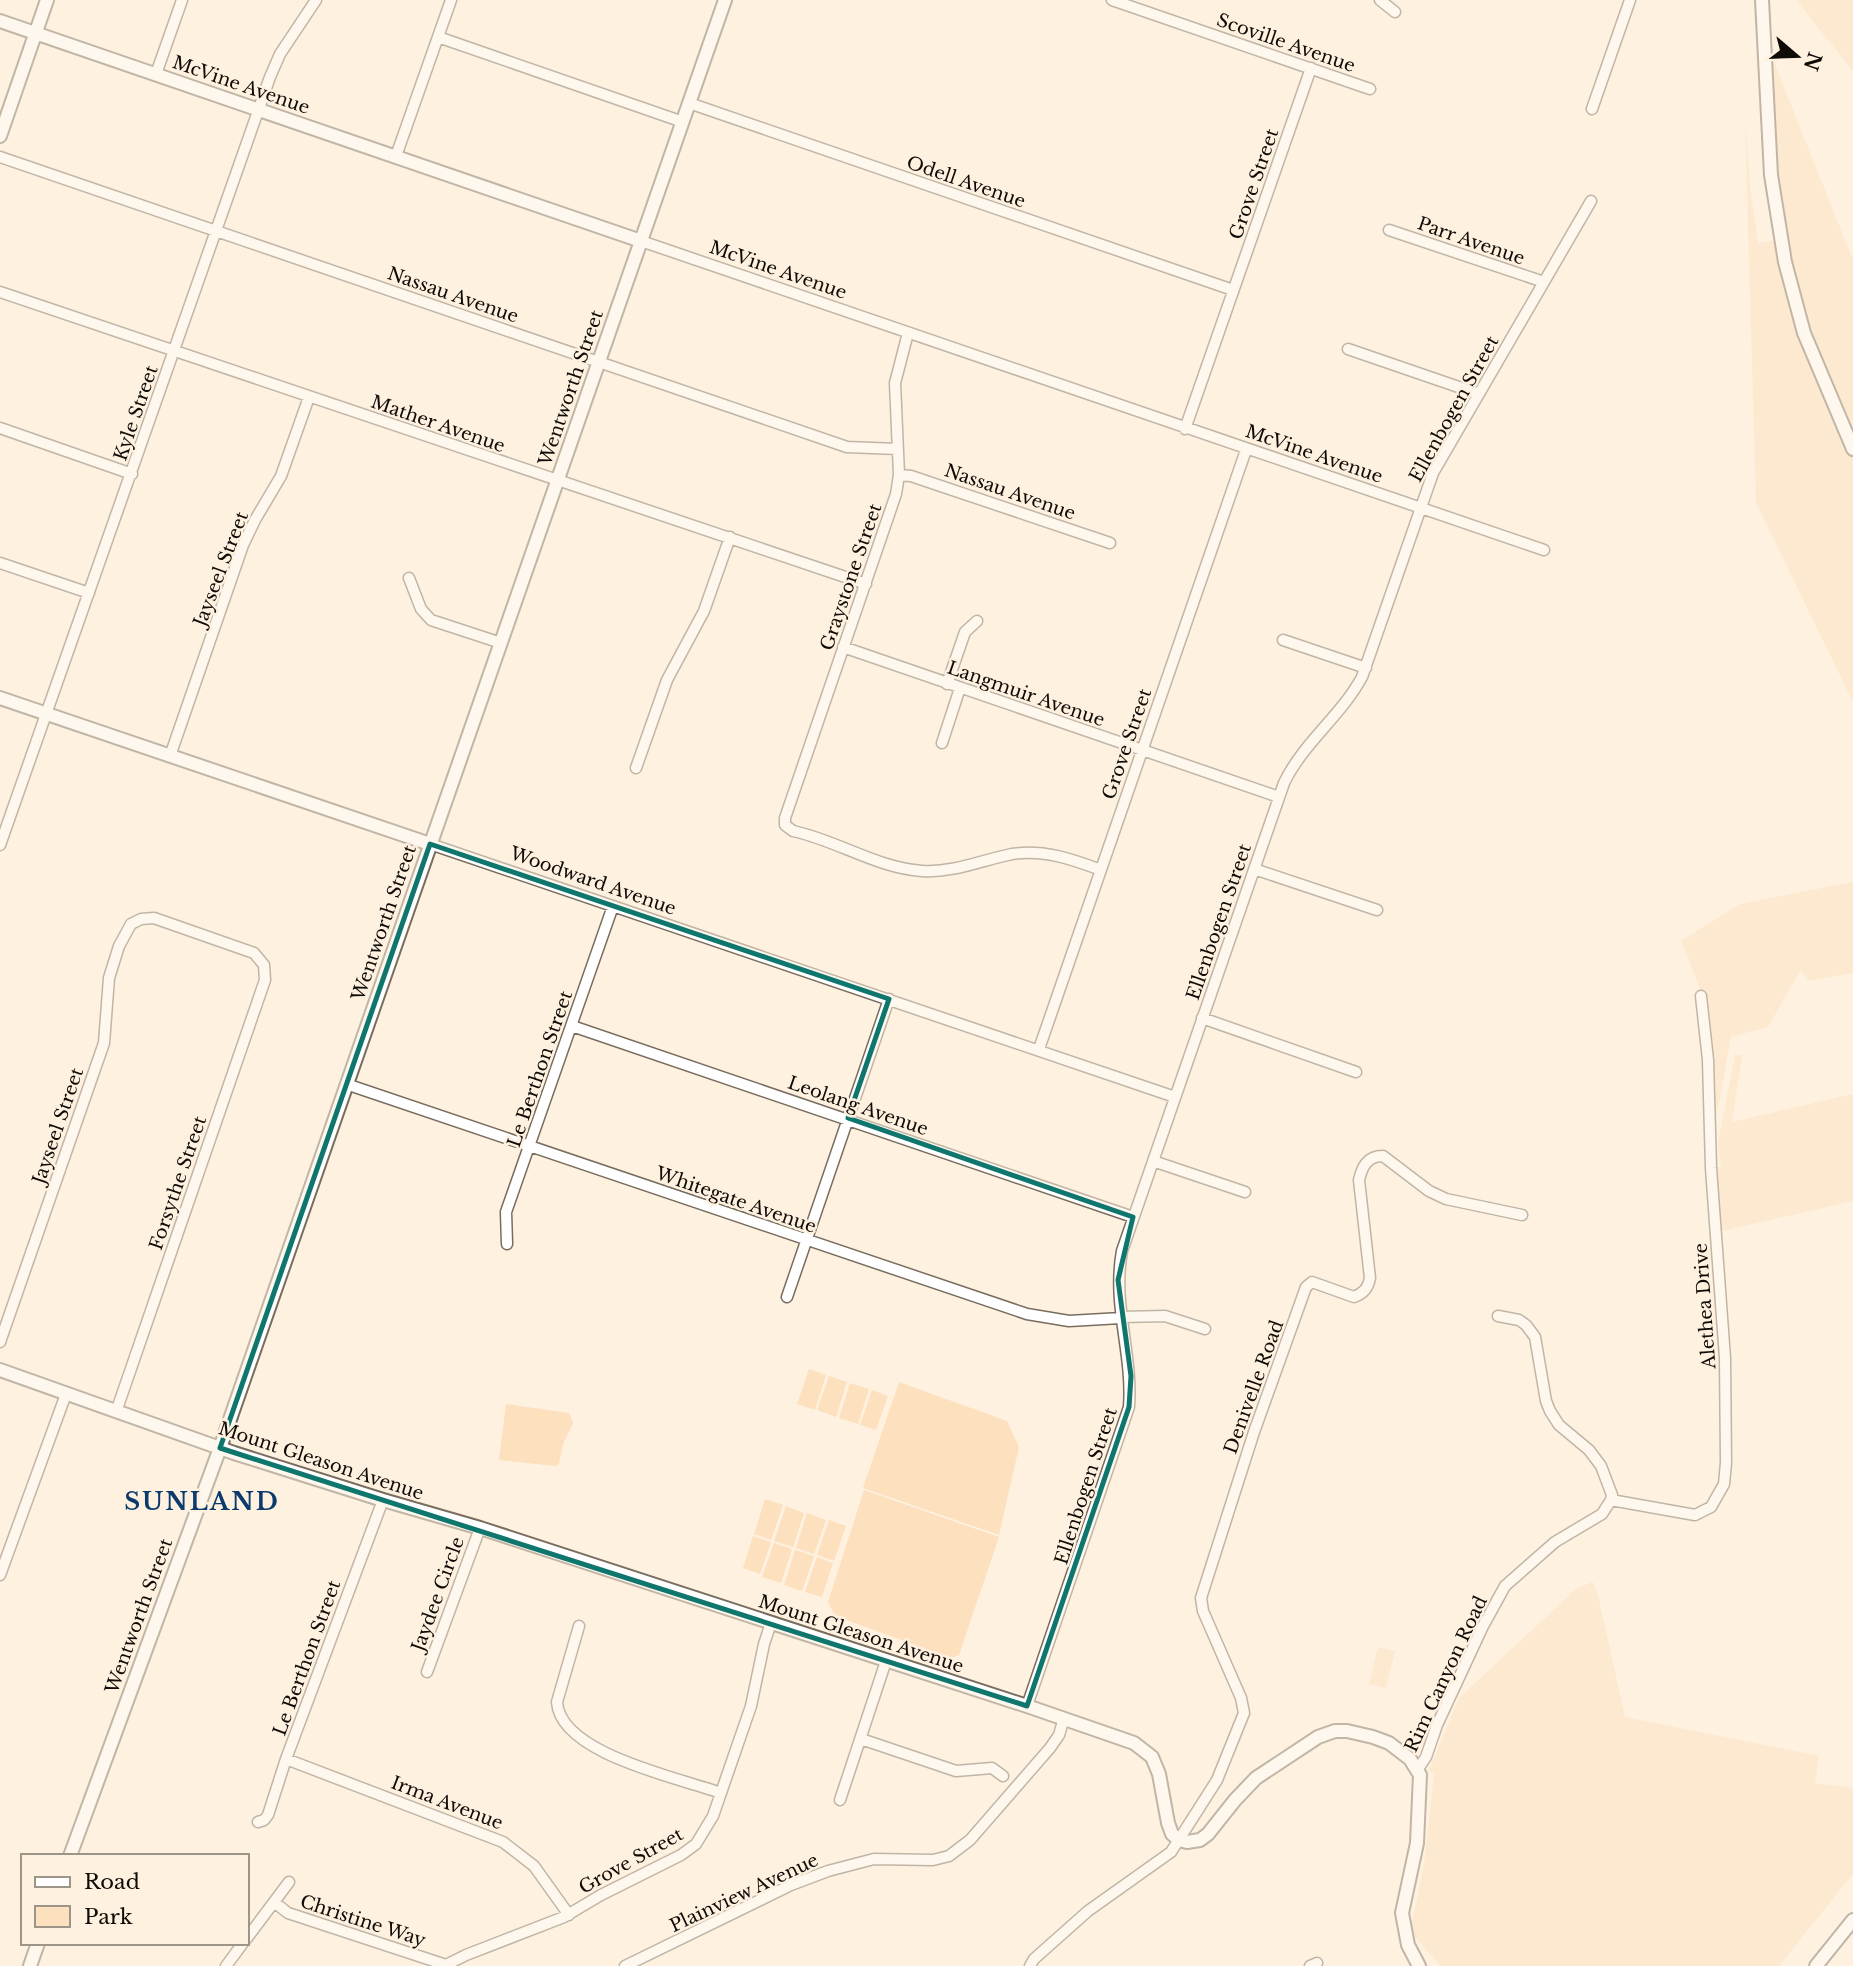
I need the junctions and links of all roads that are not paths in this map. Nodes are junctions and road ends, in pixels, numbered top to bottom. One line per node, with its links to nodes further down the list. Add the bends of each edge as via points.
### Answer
1 (47, 0): 12 (street)
2 (182, 0): 15 (street)
3 (316, 0): 18 (street, Kyle Street, via 280,54)
4 (451, 0): 13 (street)
5 (1112, 0): 14 (street, Scoville Avenue)
6 (1380, 0): 10 (street)
7 (1630, 0): 19 (street)
8 (1762, 0): 40 (street, via 1772,175 1785,262 1804,332)
9 (722, 1): 17 (street, Wentworth Street)
10 (1395, 12)
11 (0, 22): 12 (street, McVine Avenue)
12 (35, 33): 15 (street, McVine Avenue); 21 (street)
13 (438, 37): 20 (street); 22 (street)
14 (1311, 68): 16 (street, Scoville Avenue); 29 (street, Grove Street)
15 (156, 75): 18 (street, McVine Avenue)
16 (1370, 89)
17 (689, 103): 20 (street, Wentworth Street); 29 (street, Odell Avenue)
18 (258, 109): 22 (street, McVine Avenue); 26 (street, Kyle Street)
19 (1592, 110)
20 (682, 122): 27 (street, Wentworth Street)
21 (0, 136)
22 (396, 156): 27 (street, McVine Avenue)
23 (0, 157): 26 (street, Nassau Avenue)
24 (1591, 201): 28 (street, Ellenbogen Street)
25 (1389, 230): 28 (street, Parr Avenue)
26 (215, 231): 33 (street, Kyle Street); 34 (street, Nassau Avenue)
27 (641, 241): 31 (street, McVine Avenue); 34 (street, Wentworth Street)
28 (1544, 282): 35 (street, Ellenbogen Street)
29 (1233, 290): 38 (street, Grove Street)
30 (0, 292): 33 (street, Mather Avenue)
31 (908, 333): 38 (street, McVine Avenue); 39 (street, Graystone Street, via 895,383)
32 (1348, 349): 35 (street)
33 (174, 351): 36 (street, Mather Avenue); 42 (street, Kyle Street)
34 (599, 362): 39 (street, Nassau Avenue, via 847,447); 44 (street, Wentworth Street)
35 (1479, 394): 45 (street, Ellenbogen Street, via 1436,467)
36 (309, 397): 44 (street, Mather Avenue); 64 (street, Jayseel Street, via 281,476 243,545)
37 (0, 428): 42 (street)
38 (1185, 429): 41 (street, McVine Avenue)
39 (898, 449): 43 (street, Graystone Street)
40 (1853, 449)
41 (1246, 450): 45 (street, McVine Avenue); 63 (street, Grove Street)
42 (132, 474): 52 (street, Kyle Street)
43 (899, 475): 47 (street, Nassau Avenue); 51 (street, Graystone Street, via 894,504)
44 (557, 481): 46 (street, Mather Avenue); 55 (street, Wentworth Street)
45 (1420, 509): 48 (street, McVine Avenue); 57 (street, Ellenbogen Street)
46 (730, 537): 51 (street, Mather Avenue); 65 (street, via 704,611 667,680)
47 (1110, 542)
48 (1544, 550)
49 (0, 563): 52 (street)
50 (409, 578): 55 (street, via 430,620)
51 (866, 584): 56 (street, Graystone Street)
52 (89, 593): 61 (street, Kyle Street)
53 (976, 621): 58 (street, via 965,632)
54 (1283, 640): 57 (street)
55 (501, 643): 67 (street, Wentworth Street)
56 (844, 647): 58 (street, Langmuir Avenue); 70 (street, Graystone Street, via 785,825 895,866 922,871 1026,853 1066,858)
57 (1366, 668): 66 (street, Ellenbogen Street, via 1350,697 1298,759)
58 (947, 684): 59 (street, Langmuir Avenue)
59 (961, 688): 62 (street); 63 (street, Langmuir Avenue)
60 (0, 698): 61 (street, Woodward Avenue)
61 (48, 714): 64 (street, Woodward Avenue); 68 (street, Kyle Street)
62 (942, 743)
63 (1142, 749): 66 (street, Langmuir Avenue); 70 (street, Grove Street)
64 (170, 756): 67 (street, Woodward Avenue)
65 (636, 768)
66 (1279, 797): 69 (street, Ellenbogen Street)
67 (430, 844): 71 (street, Woodward Avenue); 80 (street, Wentworth Street)
68 (0, 845)
69 (1254, 869): 72 (street); 76 (street, Ellenbogen Street)
70 (1101, 870): 78 (street, Grove Street)
71 (613, 906): 75 (street, Woodward Avenue); 77 (street, Le Berthon Street)
72 (1377, 911)
73 (264, 965): 94 (street, Jayseel Street, via 249,951 156,918 135,921 122,936 112,965 104,1043); 97 (street, Forsythe Street, via 265,980)
74 (1701, 996): 100 (street, Alethea Drive, via 1725,1369 1724,1484 1710,1507 1695,1514)
75 (889, 999): 78 (street, Woodward Avenue); 82 (street)
76 (1202, 1018): 79 (street); 81 (street, Ellenbogen Street)
77 (572, 1026): 82 (street, Leolang Avenue); 83 (street, Le Berthon Street)
78 (1039, 1049): 81 (street, Woodward Avenue)
79 (1356, 1072)
80 (346, 1084): 83 (street, Whitegate Avenue); 98 (street, Wentworth Street)
81 (1175, 1097): 84 (street, Ellenbogen Street)
82 (848, 1119): 87 (street, Leolang Avenue); 88 (street)
83 (530, 1146): 88 (street, Whitegate Avenue); 89 (street, Le Berthon Street, via 506,1212)
84 (1153, 1161): 85 (street); 87 (street, Ellenbogen Street)
85 (1245, 1192)
86 (1522, 1216): 116 (street, Denivelle Road, via 1446,1199 1383,1157 1375,1156 1362,1169 1359,1180 1368,1286 1354,1297 1320,1283 1306,1287 1200,1598 1244,1713 1217,1780)
87 (1133, 1217): 92 (street, Ellenbogen Street, via 1119,1267)
88 (806, 1240): 90 (street); 92 (street, Whitegate Avenue, via 1027,1314 1069,1321)
89 (508, 1244)
90 (787, 1297)
91 (1498, 1317): 100 (street, via 1518,1320 1535,1337 1550,1411 1601,1466)
92 (1121, 1318): 93 (street, Whitegate Avenue, via 1165,1316); 107 (street, Ellenbogen Street, via 1131,1376 1129,1407)
93 (1205, 1329)
94 (0, 1342)
95 (0, 1370): 96 (street, Mount Gleason Avenue)
96 (66, 1394): 97 (street, Mount Gleason Avenue); 102 (street)
97 (116, 1412): 98 (street, Mount Gleason Avenue)
98 (220, 1448): 99 (street, Mount Gleason Avenue); 117 (street, Wentworth Street)
99 (383, 1500): 101 (street, Mount Gleason Avenue); 110 (street, Le Berthon Street)
100 (1611, 1500): 111 (street, Rim Canyon Road, via 1602,1514 1555,1542 1505,1586)
101 (480, 1528): 103 (street, Mount Gleason Avenue); 106 (street, Jaydee Circle)
102 (0, 1575)
103 (771, 1623): 105 (street, Mount Gleason Avenue); 113 (street, Grove Street, via 755,1693)
104 (579, 1626): 113 (street, via 557,1703 564,1725 606,1754)
105 (886, 1661): 107 (street, Mount Gleason Avenue); 109 (street)
106 (426, 1672)
107 (1027, 1706): 108 (street, Mount Gleason Avenue)
108 (1064, 1718): 116 (street, Mount Gleason Avenue, via 1149,1752 1159,1774 1168,1823); 128 (street, Plainview Avenue, via 1051,1748 970,1840 950,1856 866,1860 828,1871)
109 (860, 1739): 112 (street, via 957,1771 992,1769); 114 (street)
110 (286, 1759): 115 (street, Le Berthon Street, via 268,1815); 120 (street, Irma Avenue, via 503,1842 539,1872)
111 (1418, 1769): 116 (street, via 1400,1750 1373,1737 1347,1731 1326,1734 1256,1778 1200,1840); 130 (street, via 1417,1843 1402,1913 1406,1937)
112 (1003, 1776)
113 (721, 1793): 120 (street, Grove Street, via 709,1826 689,1850)
114 (839, 1800)
115 (258, 1822)
116 (1179, 1840): 129 (street, via 1164,1858 1088,1911)
117 (71, 1854)
118 (289, 1882): 119 (street)
119 (274, 1902): 122 (street); 125 (street, Christine Way, via 288,1913)
120 (569, 1915): 125 (street, Grove Street)
121 (1853, 1920): 131 (street)
122 (248, 1937)
123 (37, 1945): 126 (street)
124 (242, 1945): 127 (street)
125 (445, 1965)
126 (30, 1966)
127 (226, 1966)
128 (625, 1966)
129 (1030, 1966)
130 (1419, 1966)
131 (1816, 1966)

